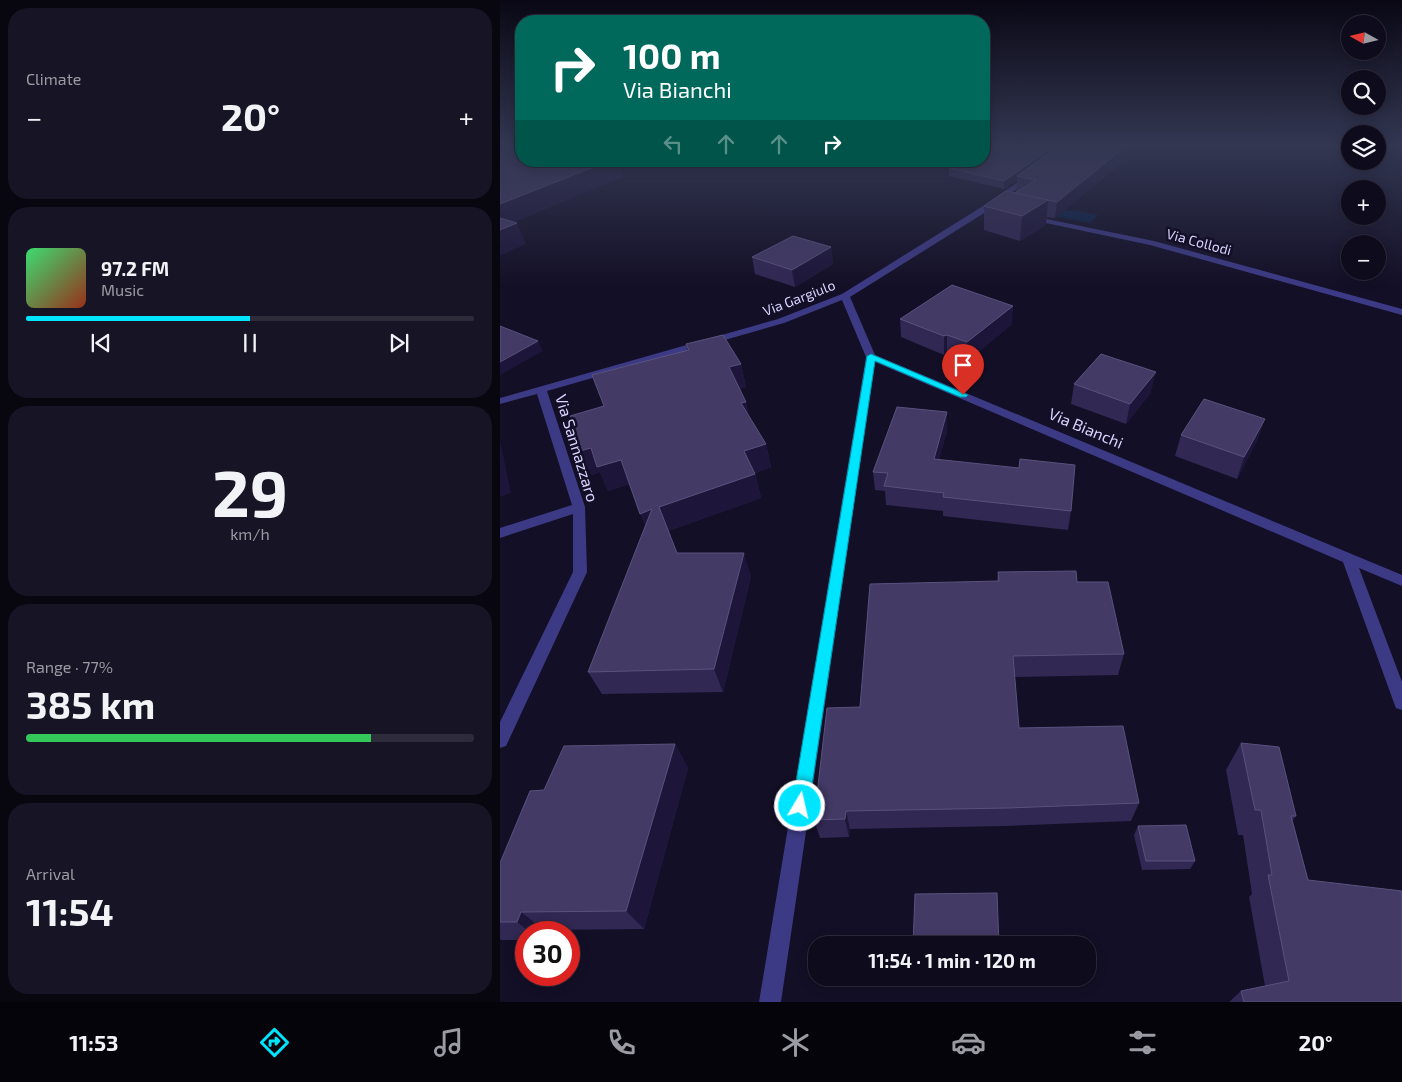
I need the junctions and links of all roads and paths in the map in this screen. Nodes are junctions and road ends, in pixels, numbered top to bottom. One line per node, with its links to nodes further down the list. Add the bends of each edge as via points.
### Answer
1 (1009, 192): 2 (street, Via Gargiulo)
2 (986, 208): 3 (street); 5 (street, Via Gargiulo)
3 (996, 210)
4 (1025, 216): 6 (street, Via Collodi, via 1152,243)
5 (845, 296): 7 (street); 8 (street, Via Gargiulo, via 781,321)
6 (1402, 312)
7 (871, 356): 12 (street, Via Bianchi); 16 (street)
8 (541, 390): 9 (street, Via Gargiulo); 10 (street, Via Sannazzaro)
9 (500, 401)
10 (579, 506): 11 (street); 15 (street, Via Sannazzaro, via 580,572)
11 (500, 533)
12 (1348, 558): 13 (street, Via Bianchi); 14 (street)
13 (1402, 581)
14 (1402, 703)
15 (500, 740)
16 (770, 1002)

